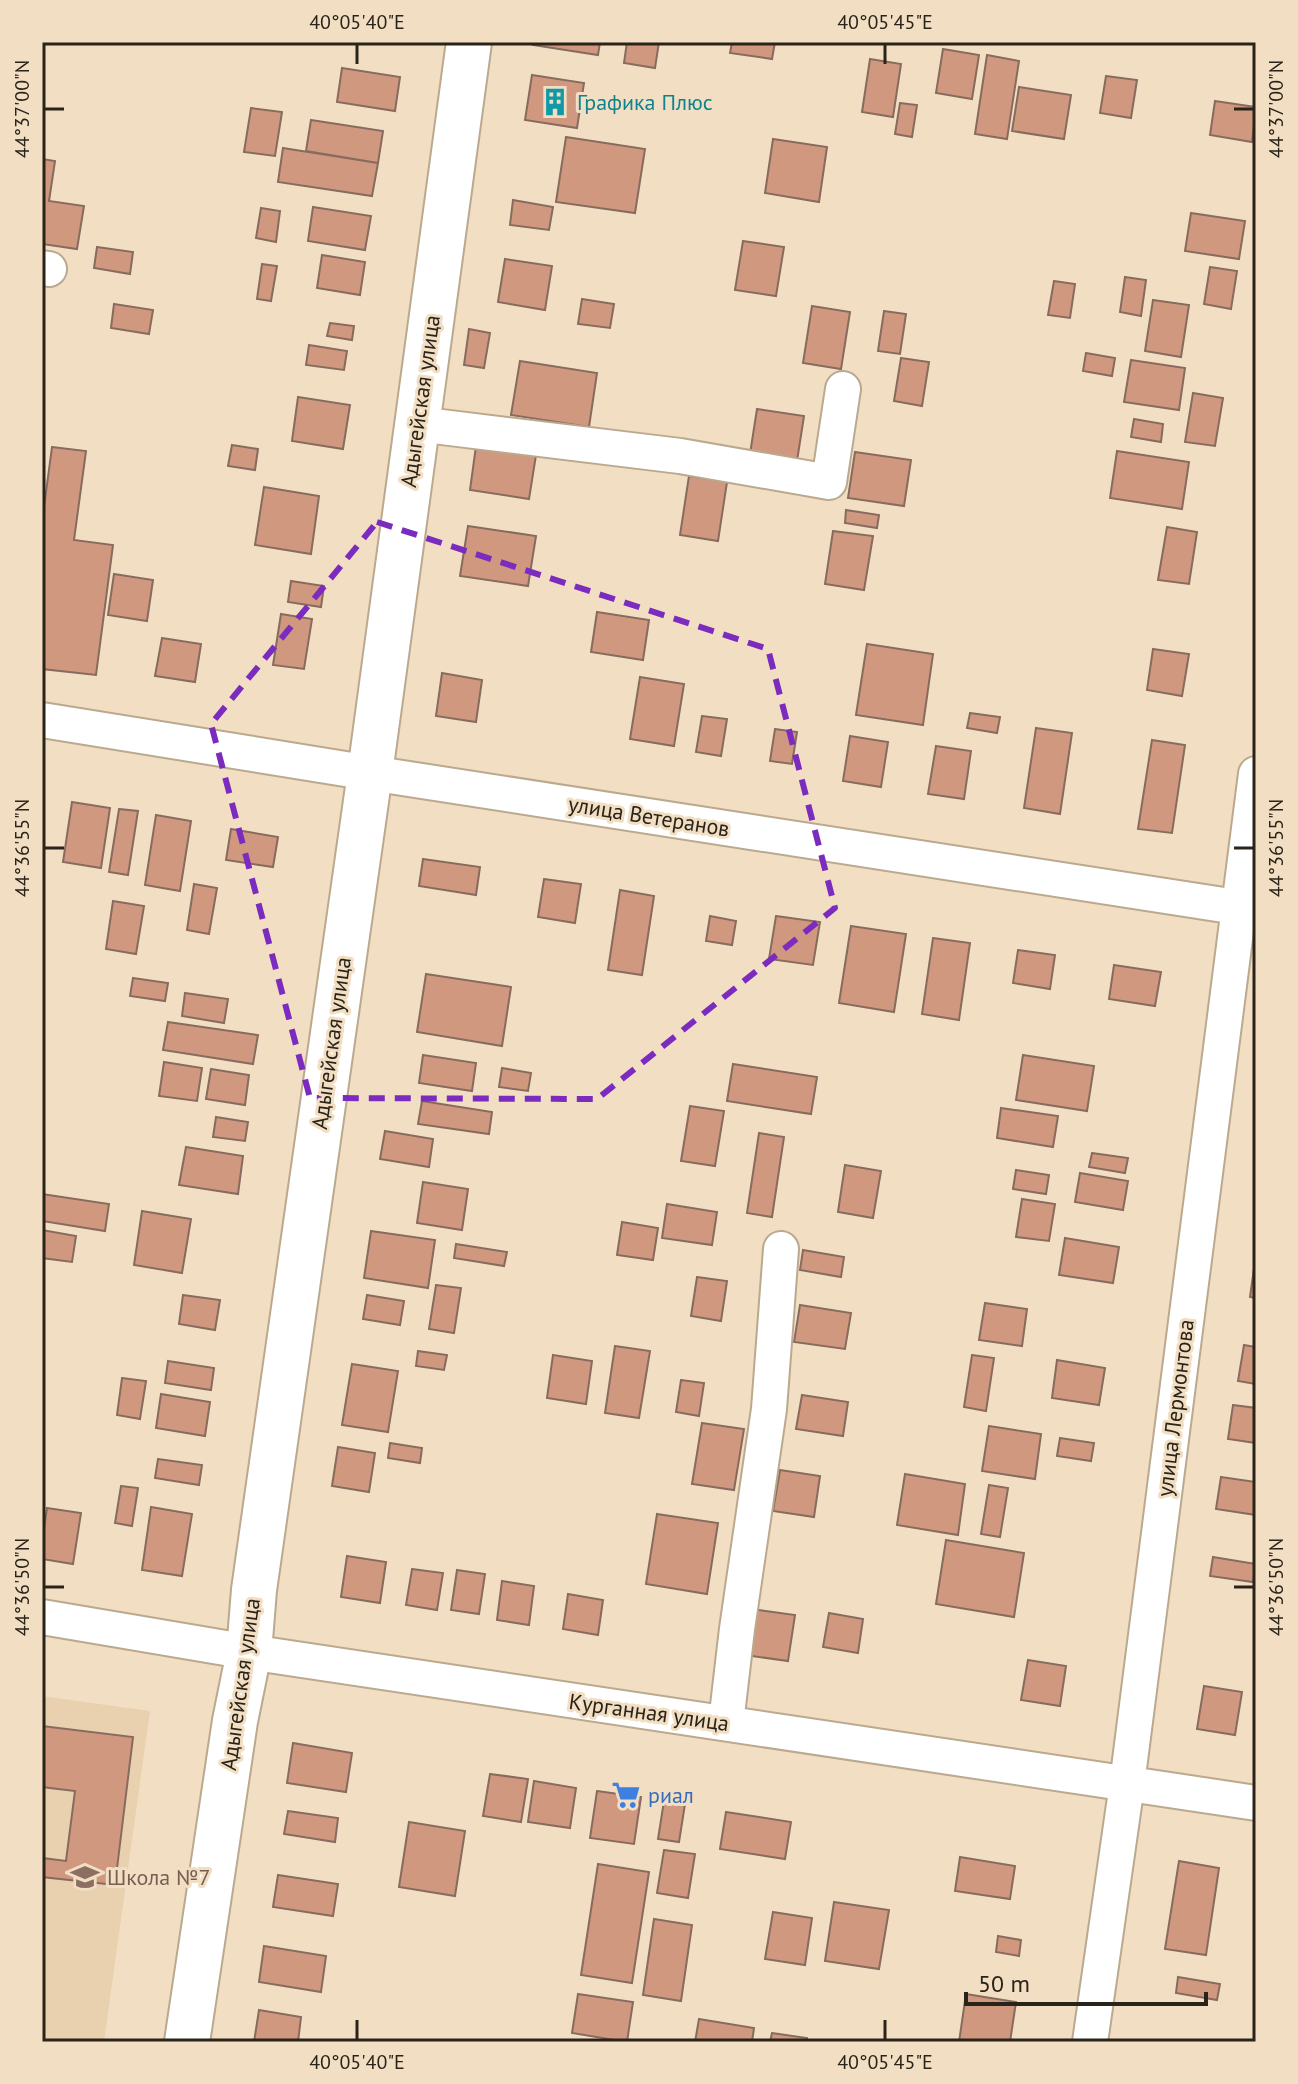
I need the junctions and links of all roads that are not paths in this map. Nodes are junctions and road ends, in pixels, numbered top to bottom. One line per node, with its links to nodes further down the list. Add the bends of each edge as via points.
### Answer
1 (469, 42): 3 (main road, Адыгейская улица)
2 (843, 389): 3 (street, via 829,482 680,456)
3 (417, 424): 5 (main road, Адыгейская улица)
4 (42, 720): 5 (street, улица Ветеранов)
5 (370, 773): 7 (street, улица Ветеранов); 10 (main road, Адыгейская улица)
6 (1256, 774): 7 (street, улица Лермонтова)
7 (1247, 909): 12 (street, улица Лермонтова)
8 (781, 1249): 11 (street, via 769,1409)
9 (42, 1617): 10 (street, Курганная улица)
10 (249, 1652): 11 (street, Курганная улица); 14 (main road, Адыгейская улица)
11 (726, 1723): 12 (street, Курганная улица)
12 (1127, 1784): 13 (street, Курганная улица); 15 (street, улица Лермонтова)
13 (1256, 1803)
14 (187, 2042)
15 (1090, 2042)

